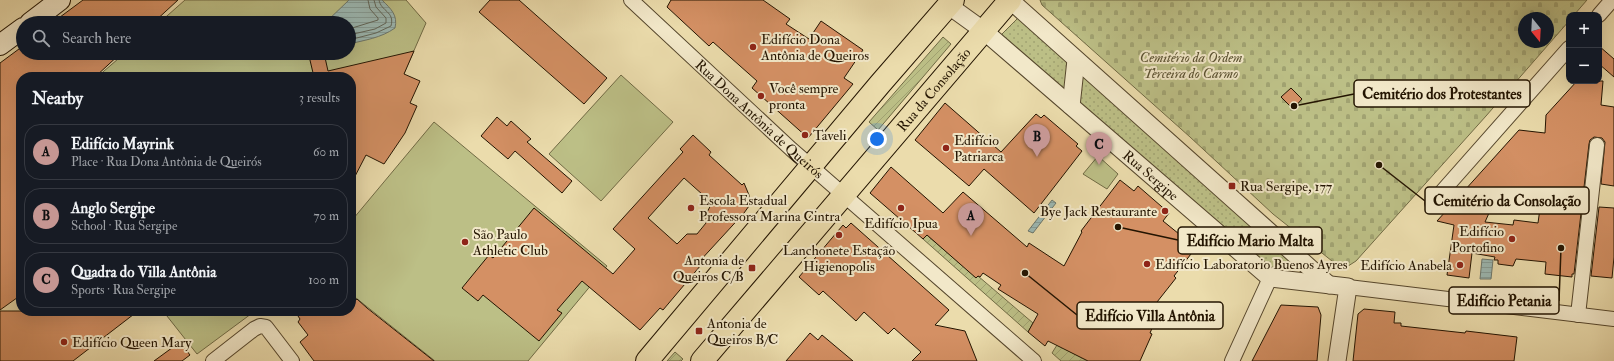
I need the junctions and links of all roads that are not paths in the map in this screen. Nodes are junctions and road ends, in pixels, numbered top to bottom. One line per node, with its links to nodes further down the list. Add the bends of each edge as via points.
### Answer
1 (60, 0): 7 (main road)
2 (1010, 0): 8 (main road, Rua da Consolação); 12 (street)
3 (1612, 0): 6 (street)
4 (636, 2): 15 (street, Rua Dona Antônia de Queirós)
5 (950, 2): 8 (street, Rua Sergipe); 15 (main road)
6 (1602, 12)
7 (39, 16)
8 (984, 31): 13 (street, Rua Sergipe); 16 (main road, Rua da Consolação)
9 (16, 33): 10 (main road)
10 (0, 45)
11 (1566, 51): 17 (street)
12 (1076, 60): 13 (street); 19 (street)
13 (1071, 106): 18 (street, Rua Sergipe)
14 (1596, 145): 21 (street)
15 (810, 166): 16 (street, Rua Dona Antônia de Queirós); 25 (main road)
16 (844, 195): 26 (main road, Rua da Consolação); 27 (street, Rua Dona Antônia de Queirós)
17 (1432, 203)
18 (1270, 278): 19 (street); 28 (street)
19 (1329, 285): 20 (street)
20 (1348, 287): 21 (street); 29 (street)
21 (1578, 315): 22 (street)
22 (1614, 319)
23 (213, 361): 24 (street, via 254,329 263,326)
24 (292, 361)
25 (647, 361)
26 (702, 361)
27 (1034, 361)
28 (1232, 361)
29 (1337, 361)

